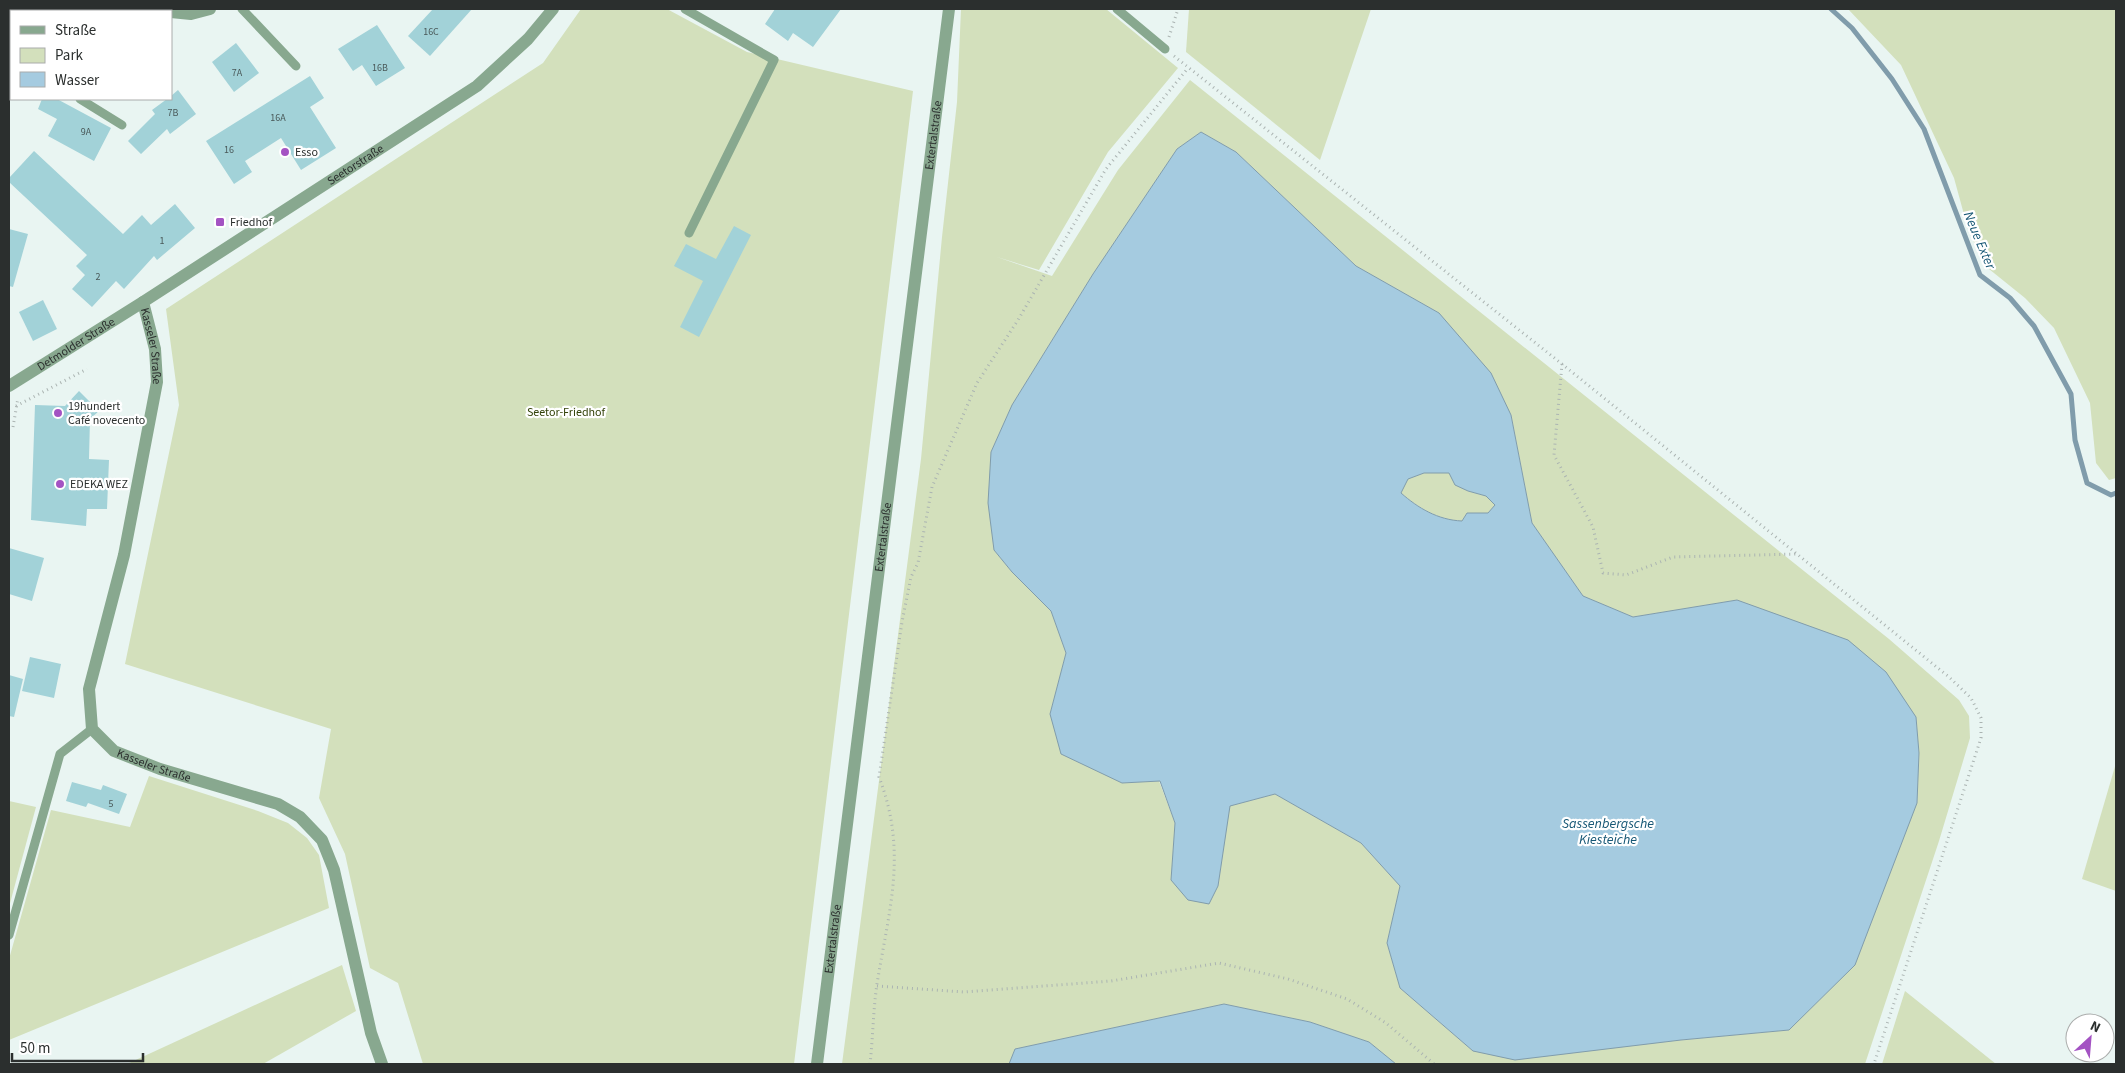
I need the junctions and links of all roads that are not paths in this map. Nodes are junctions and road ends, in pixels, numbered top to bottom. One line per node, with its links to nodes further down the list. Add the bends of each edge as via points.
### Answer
1 (210, 9): 7 (street, via 191,14)
2 (242, 9): 9 (lane)
3 (553, 9): 13 (street, Seetorstraße, via 528,39 477,86)
4 (685, 9): 12 (lane, via 774,60)
5 (949, 9): 18 (street, Extertalstraße)
6 (1117, 9): 8 (lane)
7 (172, 11)
8 (1165, 49)
9 (296, 66)
10 (82, 100): 11 (lane)
11 (122, 125)
12 (690, 233)
13 (144, 302): 14 (street, Detmolder Straße); 15 (street, Kasseler Straße, via 155,349 157,382 124,555 89,689)
14 (9, 386)
15 (92, 729): 16 (lane, via 60,754); 17 (street, Kasseler Straße, via 114,751 160,769 278,804 300,817 322,840 334,870)
16 (9, 934)
17 (382, 1064)
18 (818, 1064)

